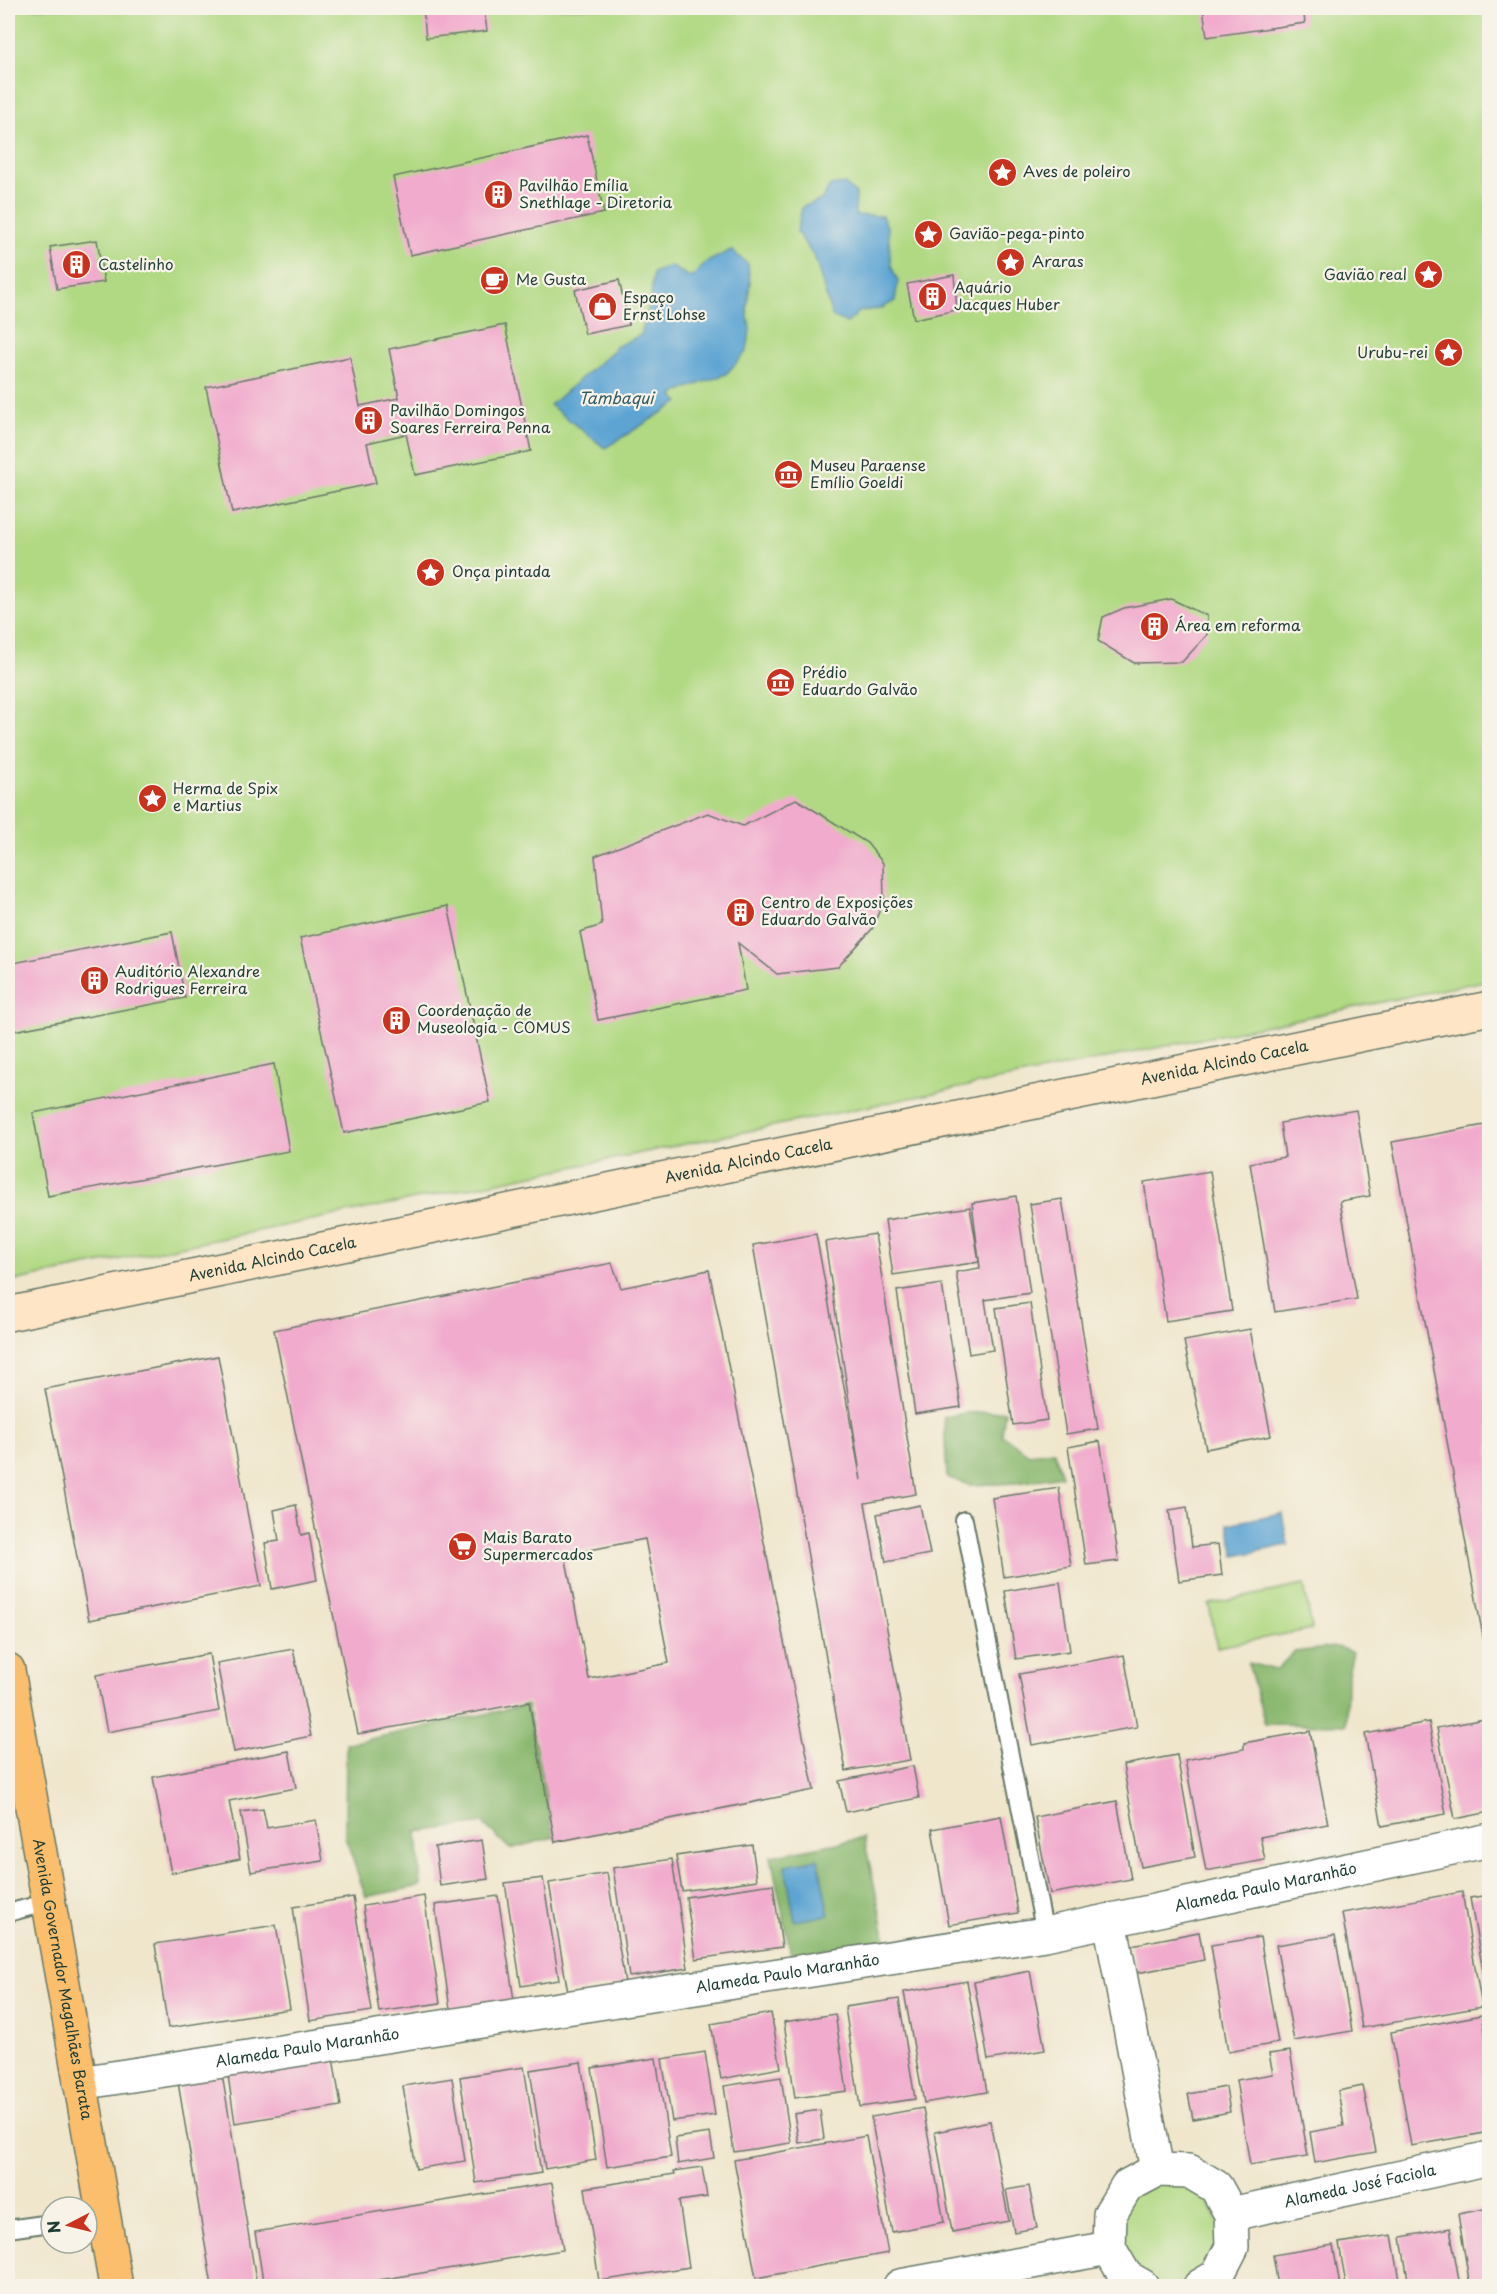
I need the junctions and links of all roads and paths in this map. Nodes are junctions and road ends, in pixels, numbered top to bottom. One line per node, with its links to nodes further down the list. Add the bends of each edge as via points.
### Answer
1 (1490, 1008): 2 (main road, Avenida Alcindo Cacela)
2 (8, 1314)
3 (964, 1520): 9 (lane)
4 (8, 1670): 6 (main road, Avenida Governador Magalhães Barata)
5 (1490, 1840): 8 (street, Alameda Paulo Maranhão)
6 (48, 1902): 7 (lane); 10 (main road, Avenida Governador Magalhães Barata)
7 (8, 1912)
8 (1110, 1921): 9 (street, Alameda Paulo Maranhão); 12 (street)
9 (1045, 1934): 10 (street, Alameda Paulo Maranhão)
10 (80, 2083): 13 (main road, Avenida Governador Magalhães Barata)
11 (1490, 2158): 14 (street, Alameda José Faciola)
12 (1157, 2170): 14 (street, via 1188,2171 1198,2176 1216,2187); 18 (street, via 1127,2186 1110,2214)
13 (92, 2195)
14 (1231, 2214): 22 (street, via 1232,2247 1217,2276)
15 (39, 2225): 16 (lane)
16 (8, 2229)
17 (99, 2231): 19 (main road, Avenida Governador Magalhães Barata)
18 (1109, 2248): 20 (street); 21 (street, via 1126,2277)
19 (116, 2286)
20 (900, 2286)
21 (1142, 2286)
22 (1200, 2286)

